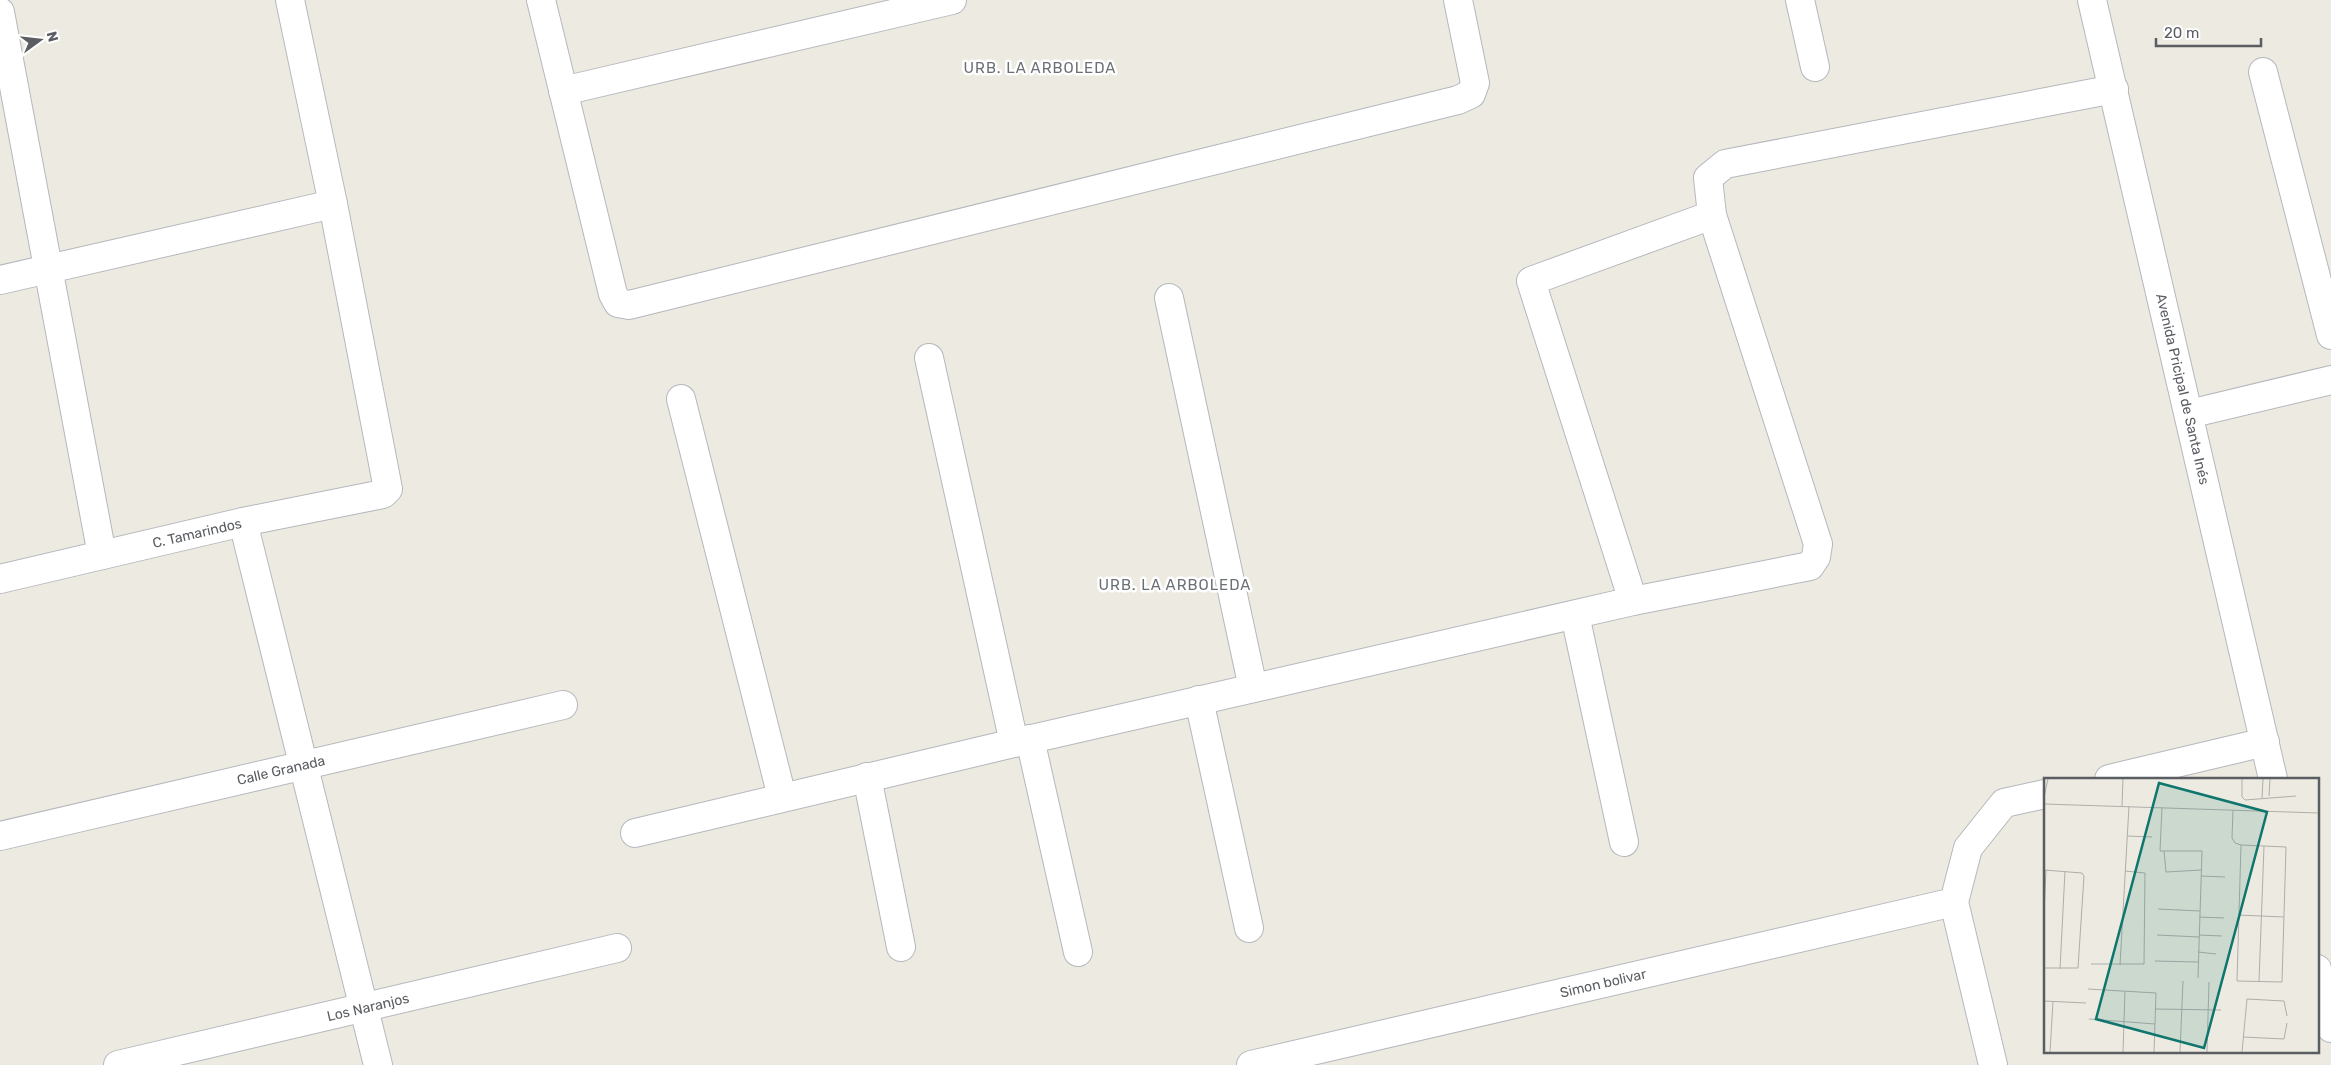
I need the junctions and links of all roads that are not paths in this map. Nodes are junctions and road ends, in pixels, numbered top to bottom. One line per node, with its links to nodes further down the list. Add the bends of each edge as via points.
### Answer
1 (290, 0): 12 (street)
2 (541, 0): 11 (street)
3 (952, 0): 11 (street)
4 (1458, 0): 11 (street, via 1475,83 1471,94 1458,100 629,305 618,303 613,294)
5 (1800, 0): 8 (street)
6 (2092, 0): 10 (street, Avenida Pricipal de Santa Inés)
7 (0, 12): 14 (street)
8 (1815, 67)
9 (2263, 72): 17 (street)
10 (2114, 89): 13 (street, via 1725,164 1708,178); 21 (street, Avenida Pricipal de Santa Inés)
11 (563, 91)
12 (334, 204): 14 (street); 22 (street, C. Tamarindos, via 388,489 383,494)
13 (1712, 215): 25 (street, via 1531,281); 25 (street, via 1818,544 1816,557 1810,566)
14 (49, 269): 15 (street); 23 (street)
15 (0, 280)
16 (1169, 298): 27 (street)
17 (2331, 335)
18 (929, 358): 30 (street)
19 (2331, 380): 21 (street)
20 (682, 398): 37 (street)
21 (2189, 414): 31 (street, Avenida Pricipal de Santa Inés)
22 (243, 522): 23 (street, C. Tamarindos); 32 (street)
23 (102, 555): 24 (street, C. Tamarindos)
24 (0, 579)
25 (1633, 601): 26 (street)
26 (1575, 615): 27 (street); 40 (street)
27 (1253, 688): 28 (street)
28 (1199, 700): 30 (street); 42 (street)
29 (563, 705): 32 (street, Calle Granada)
30 (1022, 741): 33 (street); 45 (street)
31 (2265, 742): 34 (street); 35 (street, Avenida Pricipal de Santa Inés)
32 (303, 765): 39 (street, Calle Granada); 47 (street)
33 (867, 777): 37 (street); 43 (street)
34 (2112, 778)
35 (2273, 778)
36 (2044, 794): 41 (street, via 2004,803 1968,848)
37 (782, 798): 38 (street)
38 (635, 833)
39 (0, 836)
40 (1624, 842)
41 (1954, 902): 49 (street, Simon bolivar); 53 (street)
42 (1249, 928)
43 (901, 946)
44 (617, 948): 47 (street, Los Naranjos)
45 (1078, 952)
46 (2318, 973): 48 (street)
47 (363, 1008): 50 (street, Los Naranjos); 51 (street)
48 (2331, 1028)
49 (1309, 1058): 52 (street, Simon bolivar)
50 (118, 1065)
51 (378, 1065)
52 (1251, 1065)
53 (1993, 1065)

